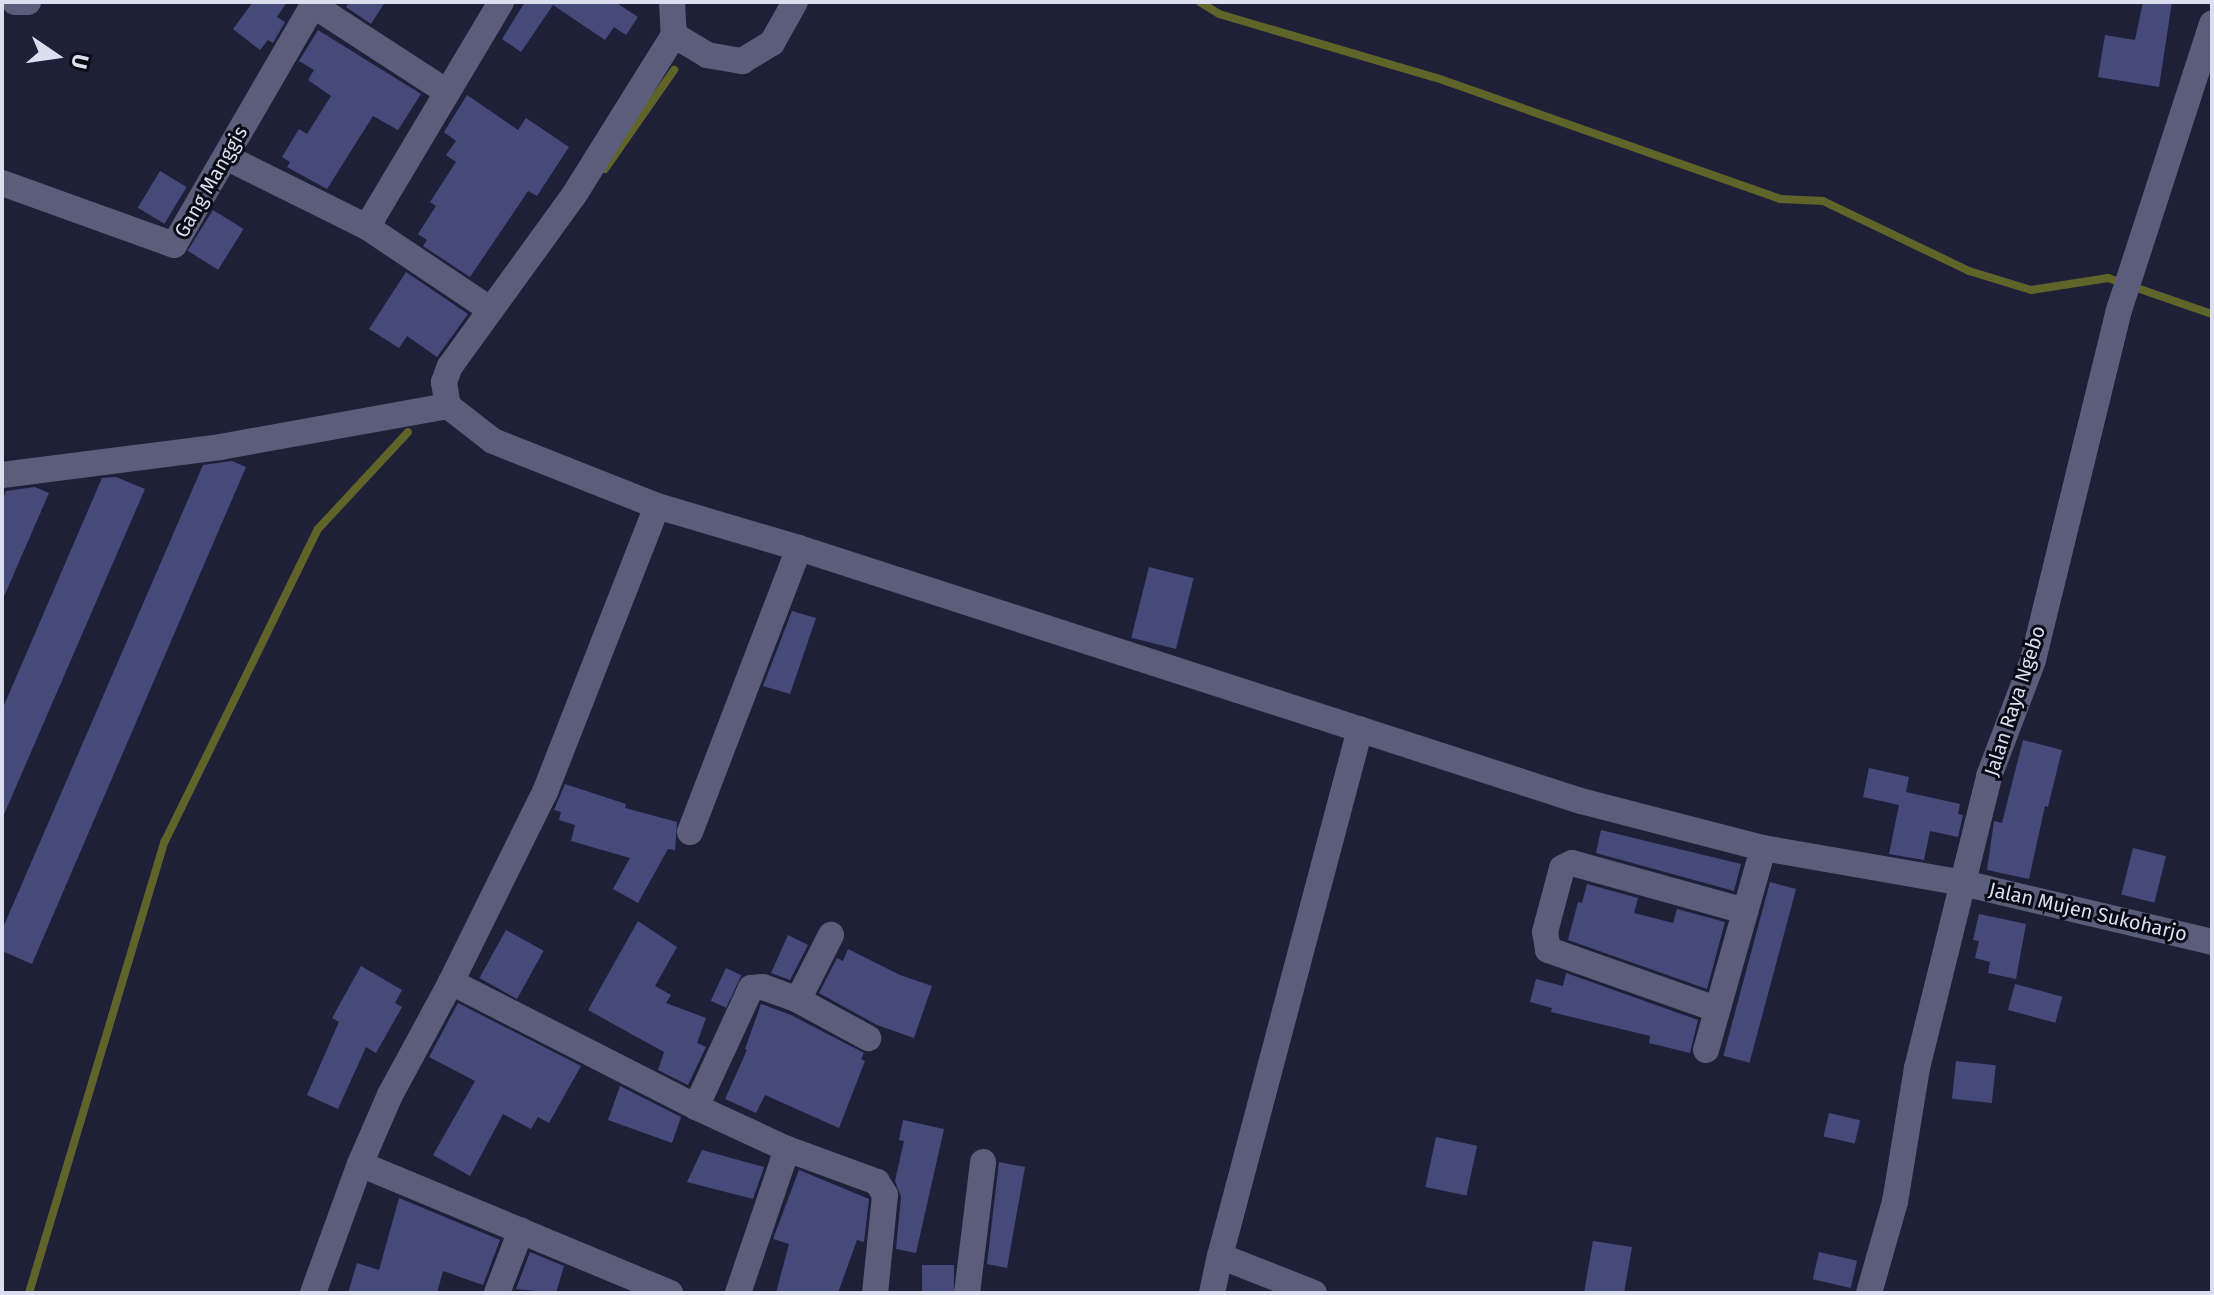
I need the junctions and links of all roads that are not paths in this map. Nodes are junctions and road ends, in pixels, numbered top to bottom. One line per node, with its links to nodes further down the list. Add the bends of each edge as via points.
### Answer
1 (15, 2): 2 (street)
2 (28, 2)
3 (501, 2): 9 (street)
4 (672, 2): 8 (street)
5 (795, 2): 8 (street, via 772,43 742,61 707,55)
6 (314, 4): 9 (street); 10 (street, Gang Manggis)
7 (2212, 24): 21 (street, Jalan Raya Ngebo, via 2120,307 2033,660 1989,776)
8 (674, 35): 13 (street, via 574,195)
9 (447, 92): 12 (street)
10 (226, 157): 11 (street, Gang Manggis, via 174,245); 12 (street)
11 (2, 183)
12 (367, 227): 13 (street)
13 (491, 310): 14 (street, via 447,374)
14 (448, 406): 15 (street, via 220,447); 16 (street, Jalan Mujen Sukoharjo, via 504,446)
15 (2, 475)
16 (657, 506): 17 (street, Jalan Mujen Sukoharjo); 25 (street, via 545,792)
17 (799, 548): 18 (street, Jalan Mujen Sukoharjo); 19 (street)
18 (1360, 729): 20 (street, Jalan Mujen Sukoharjo, via 1581,801); 35 (street)
19 (690, 832)
20 (1763, 848): 21 (street, Jalan Mujen Sukoharjo); 22 (street)
21 (1963, 883): 24 (street, Jalan Mujen Sukoharjo); 44 (street, Jalan Raya Ngebo, via 1917,1068 1895,1202)
22 (1745, 911): 27 (street); 27 (street, via 1569,862 1562,868 1545,932 1548,950)
23 (831, 935): 26 (street)
24 (2212, 942)
25 (451, 982): 30 (street); 33 (street, via 390,1095)
26 (798, 1000): 28 (street); 30 (street, via 751,988)
27 (1716, 1009): 29 (street)
28 (868, 1038)
29 (1706, 1050)
30 (696, 1107): 31 (street)
31 (787, 1149): 39 (street); 40 (street, via 882,1186)
32 (983, 1162): 41 (street)
33 (360, 1164): 34 (street); 36 (street)
34 (521, 1230): 37 (street); 38 (street)
35 (1220, 1256): 42 (street); 43 (street)
36 (313, 1293)
37 (497, 1293)
38 (670, 1293)
39 (738, 1293)
40 (875, 1293)
41 (967, 1293)
42 (1212, 1293)
43 (1314, 1293)
44 (1869, 1293)

